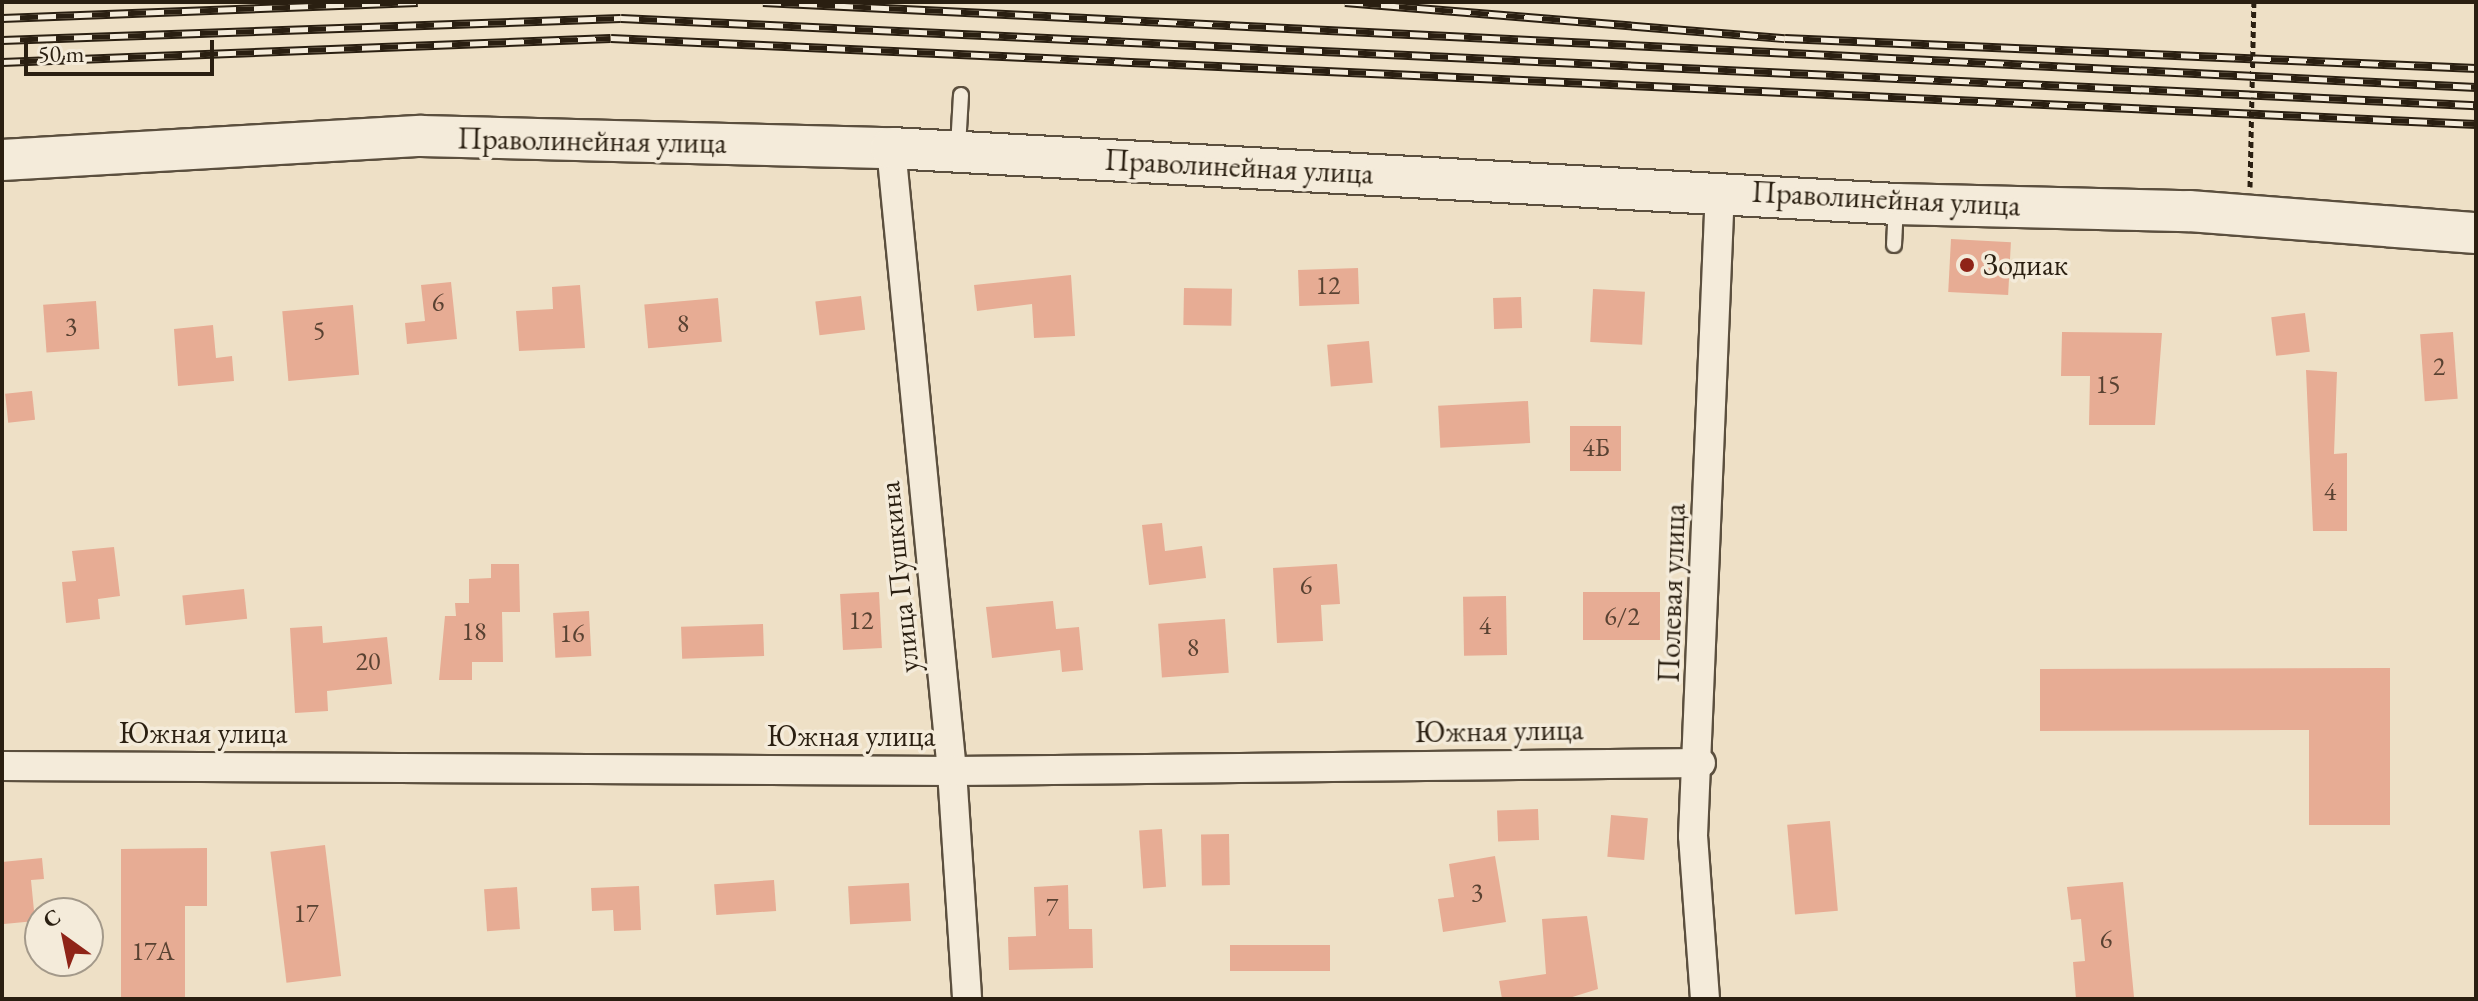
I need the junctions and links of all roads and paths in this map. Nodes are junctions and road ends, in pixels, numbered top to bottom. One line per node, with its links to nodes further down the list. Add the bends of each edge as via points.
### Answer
1 (2254, 2): 8 (path)
2 (961, 95): 4 (lane)
3 (891, 148): 4 (main road, Праволинейная улица); 5 (main road, Праволинейная улица, via 421,136); 13 (street, улица Пушкина)
4 (958, 152): 6 (main road, Праволинейная улица)
5 (2, 160)
6 (1720, 189): 7 (main road, Праволинейная улица); 11 (street, Полевая улица)
7 (1896, 204): 8 (main road, Праволинейная улица); 10 (lane)
8 (2250, 216): 9 (main road, Праволинейная улица)
9 (2476, 233)
10 (1894, 245)
11 (1701, 763): 13 (street, Южная улица); 15 (street, Полевая улица, via 1693,836)
12 (2, 766): 13 (street, Южная улица)
13 (952, 771): 14 (street, улица Пушкина)
14 (967, 999)
15 (1705, 999)

